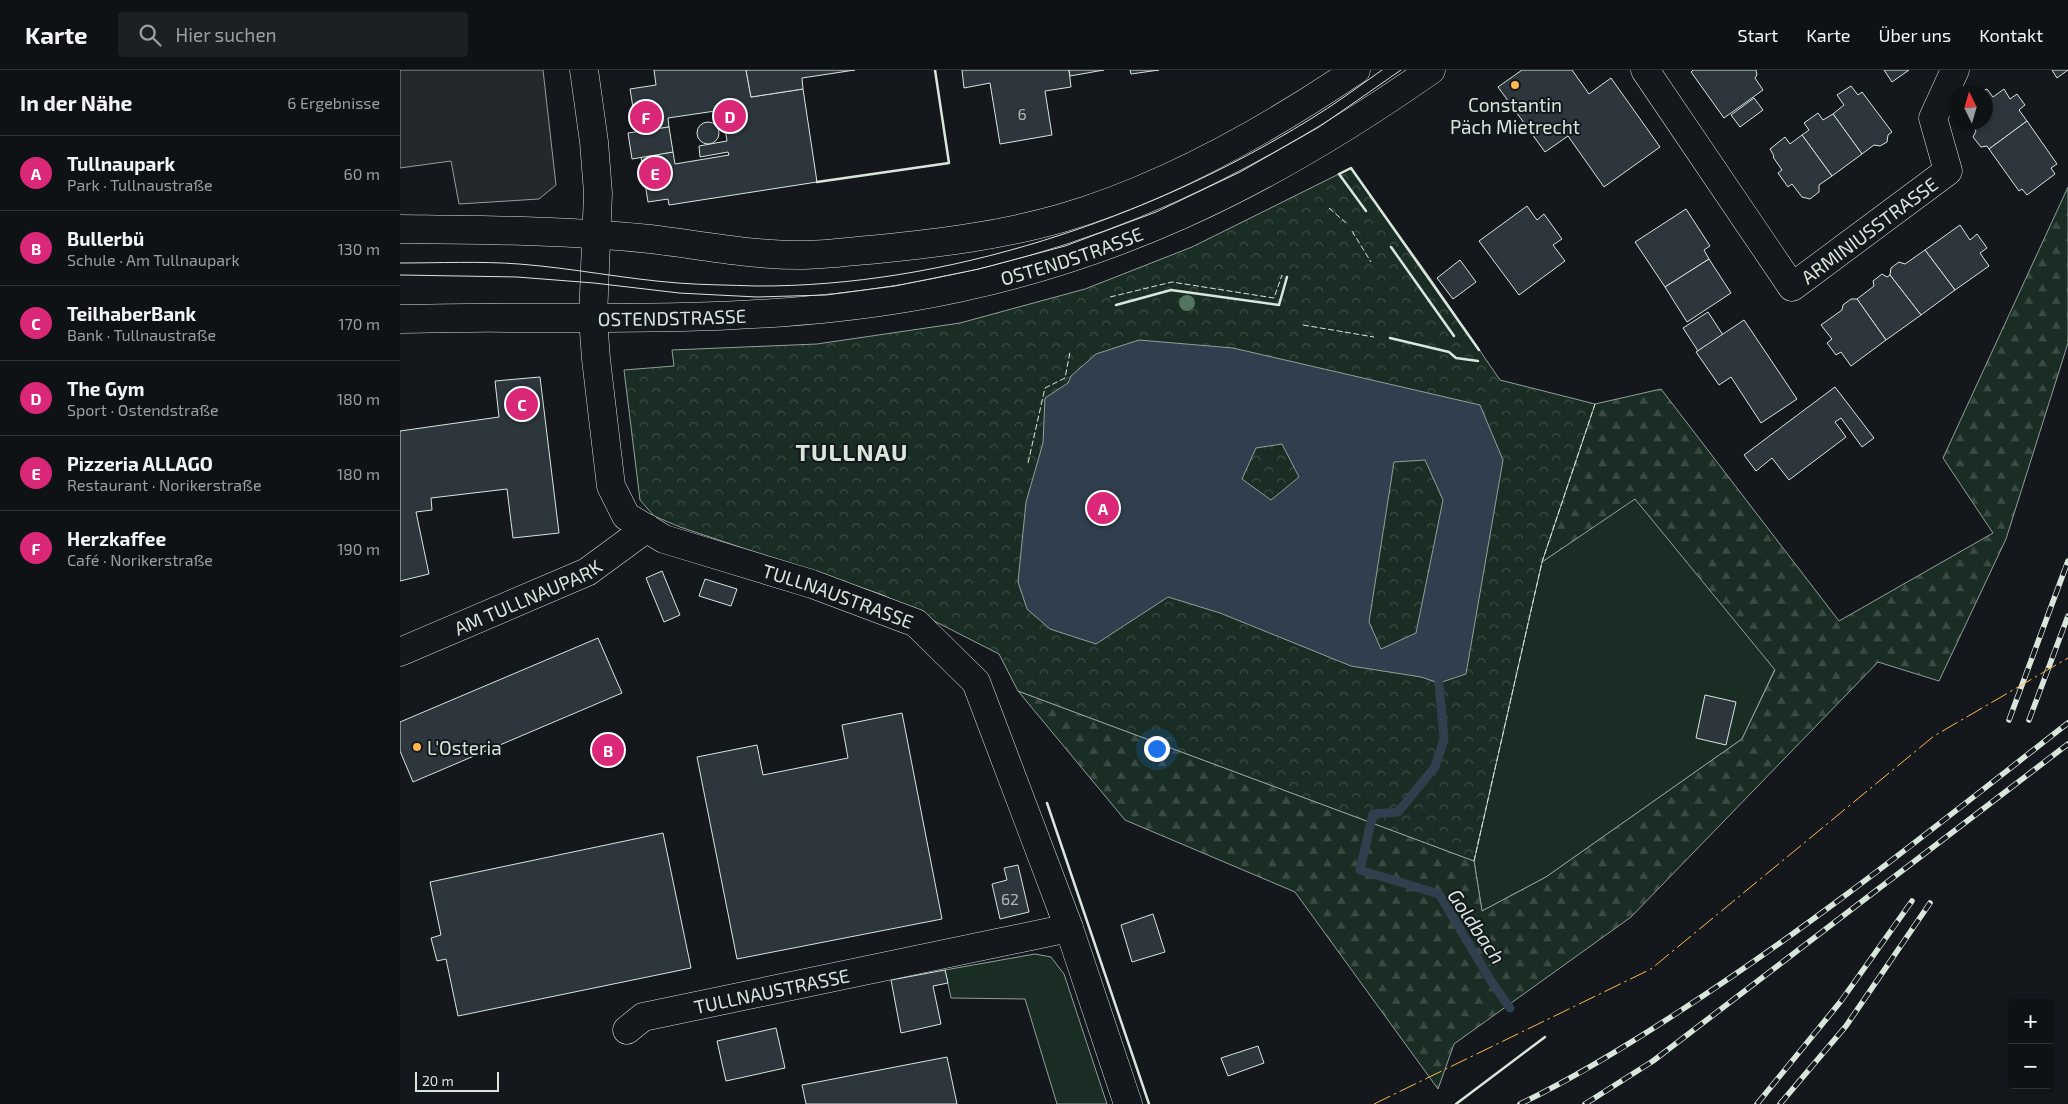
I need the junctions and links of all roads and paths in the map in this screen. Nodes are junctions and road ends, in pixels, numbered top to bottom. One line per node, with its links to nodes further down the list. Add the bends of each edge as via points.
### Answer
1 (584, 70): 7 (street, via 597,179)
2 (1356, 70): 7 (street, OSTENDSTRASSE, via 1270,125 1198,163 1104,203 1032,225 932,243 800,255 739,252)
3 (1430, 70): 8 (street, OSTENDSTRASSE, via 1334,135 1234,191 1136,235 1031,270 934,293 844,306 714,316)
4 (1645, 70): 5 (street, ARMINIUSSTRASSE, via 1792,286 1948,171 1933,118)
5 (1955, 70)
6 (400, 229): 7 (street)
7 (596, 235): 8 (street, OSTENDSTRASSE)
8 (593, 318): 9 (street); 10 (street, TULLNAUSTRASSE, via 612,486 626,516)
9 (400, 319)
10 (647, 528): 11 (street, AM TULLNAUPARK, via 587,572); 12 (street, TULLNAUSTRASSE, via 664,539 812,584 916,623 976,682)
11 (400, 652)
12 (1069, 928): 13 (street, TULLNAUSTRASSE, via 643,1017); 14 (street, TULLNAUSTRASSE)
13 (627, 1030)
14 (1128, 1104)

